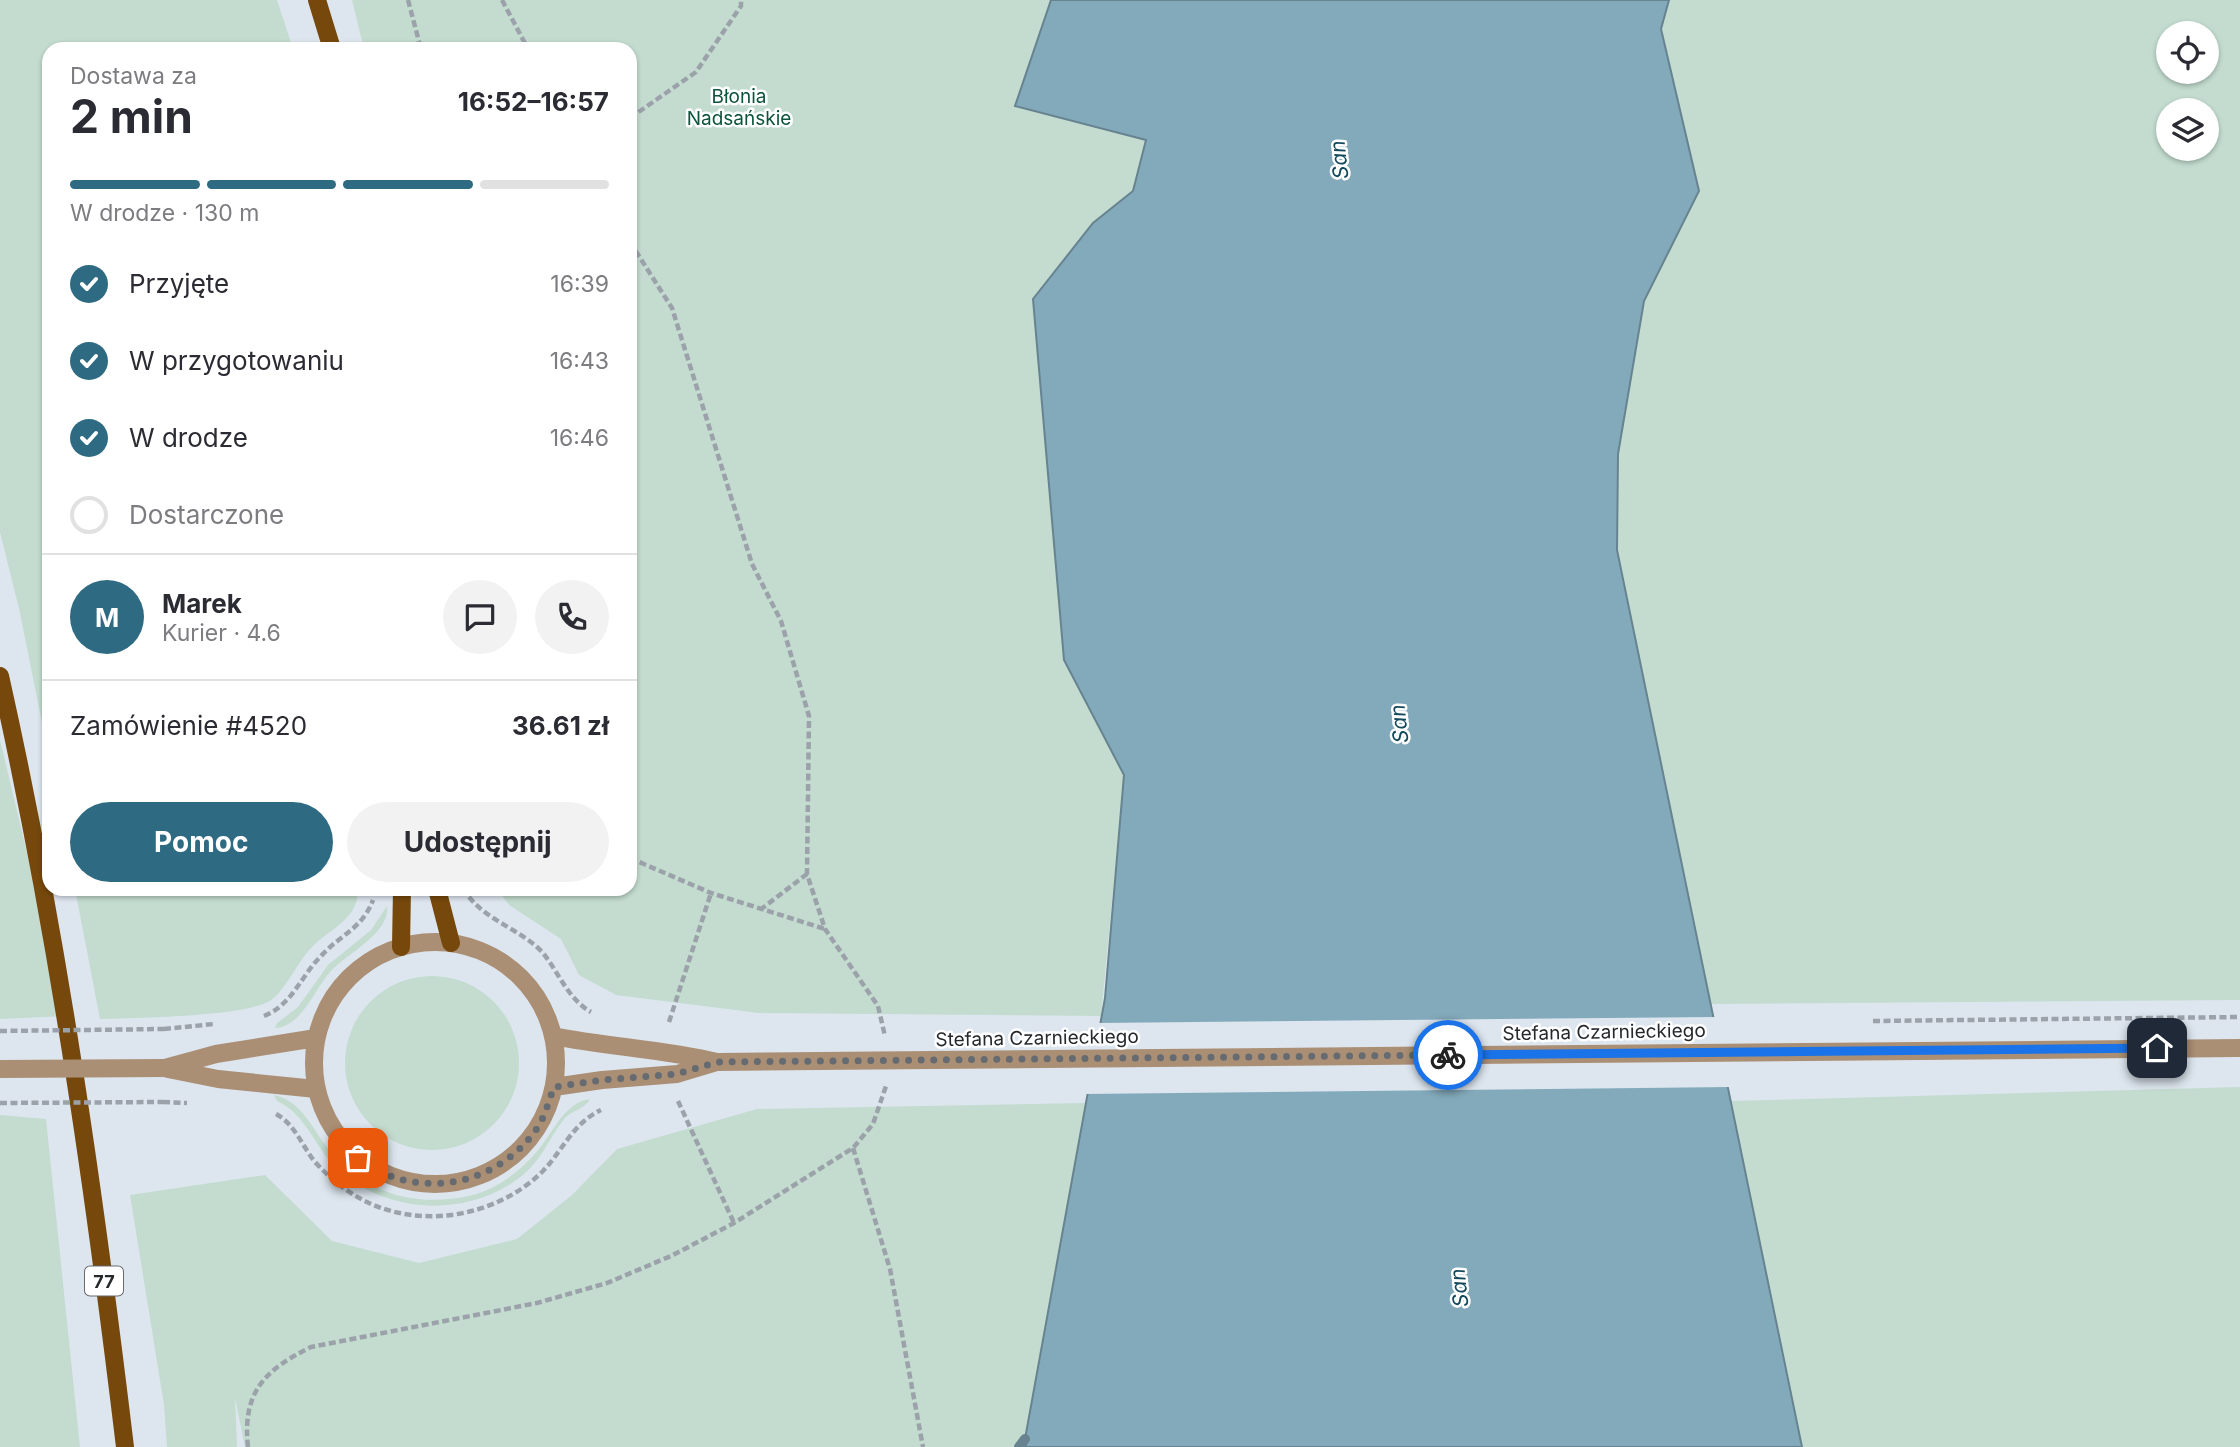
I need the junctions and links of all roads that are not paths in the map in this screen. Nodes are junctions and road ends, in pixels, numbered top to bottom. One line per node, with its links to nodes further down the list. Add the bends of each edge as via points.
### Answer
1 (317, 0): 2 (main road)
2 (330, 42)
3 (0, 676): 4 (main road, 77)
4 (42, 887)
5 (44, 896): 18 (main road, 77, via 70,1040)
6 (401, 896): 9 (main road)
7 (439, 896): 8 (main road)
8 (451, 943): 9 (street); 10 (street, via 486,953 516,974 540,1002)
9 (401, 947): 11 (street, via 371,960 345,981 327,1008)
10 (553, 1036): 13 (street, Stefana Czarnieckiego); 16 (street)
11 (316, 1038): 14 (street, via 216,1054); 17 (street)
12 (2240, 1048): 13 (street, Stefana Czarnieckiego, bridge)
13 (717, 1062): 16 (street, Stefana Czarnieckiego, via 677,1074)
14 (165, 1068): 15 (street, bridge); 17 (street, via 218,1079)
15 (0, 1069)
16 (554, 1087): 17 (street, via 539,1126 512,1157 476,1178 435,1185 394,1178 358,1158 331,1126)
17 (316, 1088)
18 (125, 1447)

